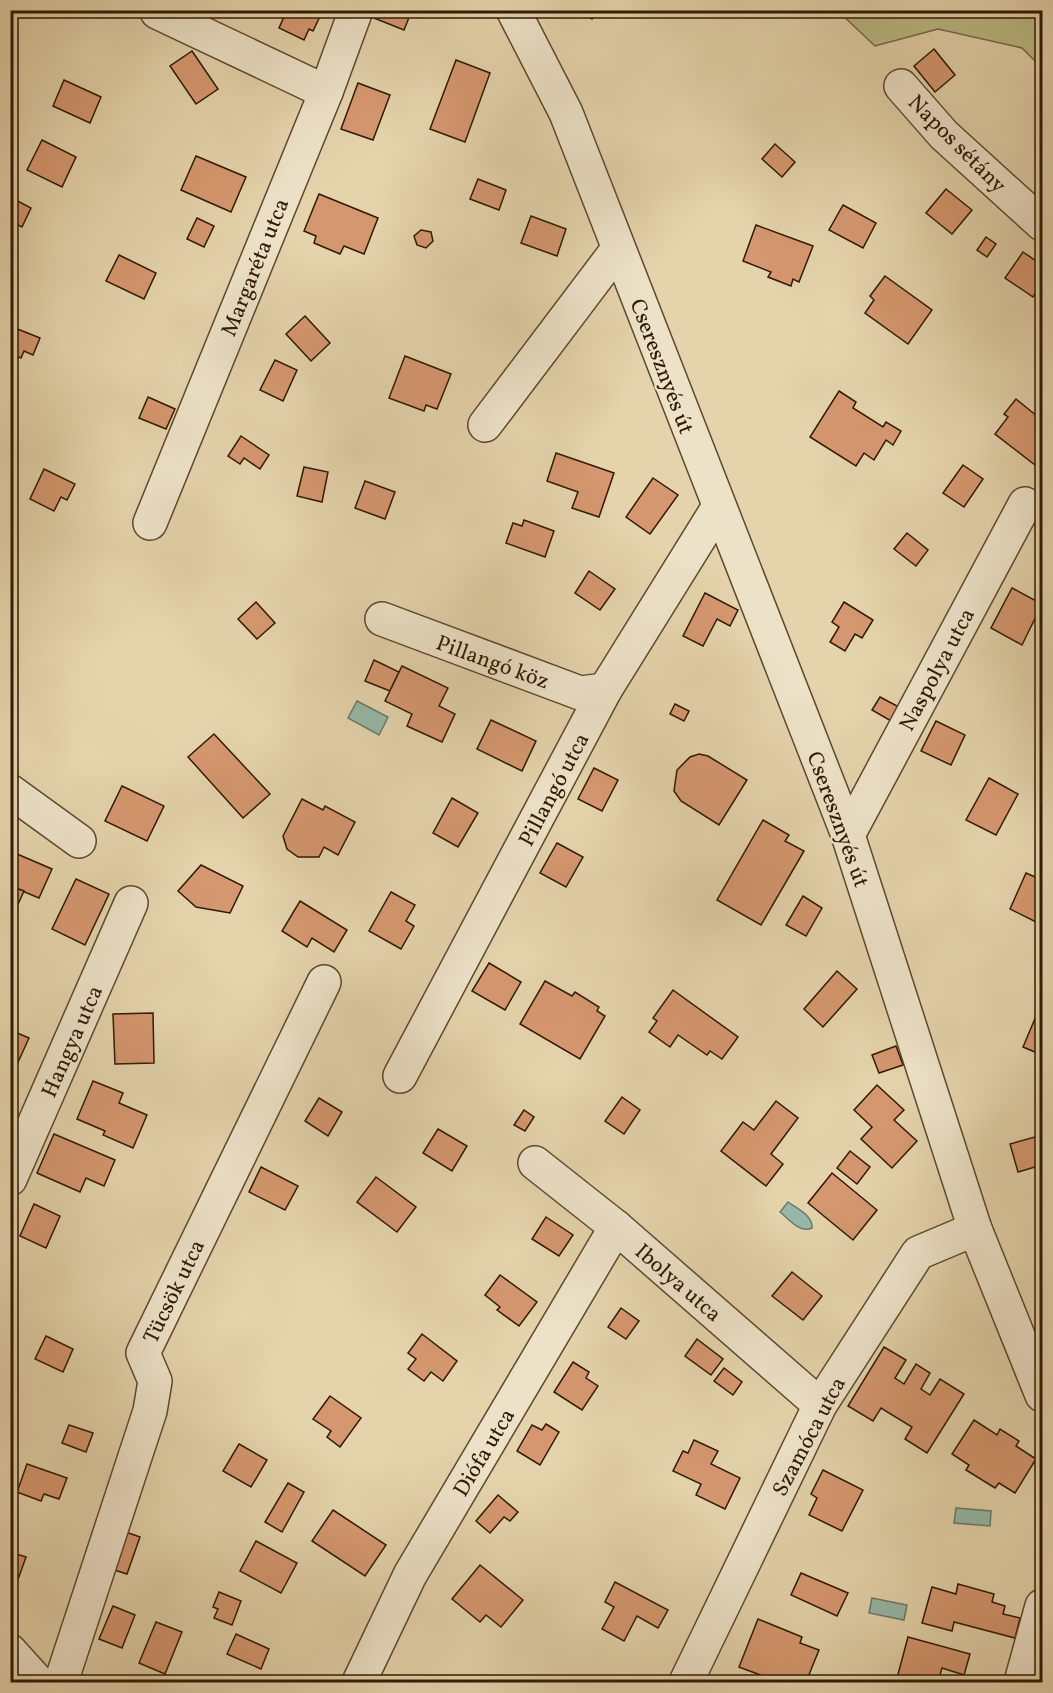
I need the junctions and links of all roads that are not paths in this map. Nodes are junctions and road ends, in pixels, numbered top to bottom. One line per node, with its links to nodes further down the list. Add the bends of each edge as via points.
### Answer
1 (356, 10): 5 (street, Margaréta utca)
2 (513, 10): 7 (street, Cseresznyés út, via 566,113)
3 (157, 12): 5 (street)
4 (901, 86): 6 (street, Napos sétány, via 944,135)
5 (326, 92): 11 (street, Margaréta utca)
6 (1042, 224)
7 (618, 249): 8 (street); 10 (street, Cseresznyés út)
8 (485, 425)
9 (1024, 504): 15 (street, Naspolya utca)
10 (718, 508): 13 (street, Pillangó utca); 15 (street, Cseresznyés út)
11 (150, 524)
12 (382, 619): 13 (street, Pillangó köz, via 580,693)
13 (605, 690): 19 (street, Pillangó utca)
14 (10, 791): 16 (street)
15 (848, 835): 23 (street, Cseresznyés út)
16 (79, 841)
17 (131, 903): 21 (street, Hangya utca)
18 (324, 982): 28 (street, Tücsök utca, via 143,1353 154,1381 150,1410)
19 (400, 1076)
20 (535, 1163): 22 (street, Ibolya utca)
21 (10, 1179)
22 (616, 1227): 25 (street, Ibolya utca); 29 (street, Diófa utca, via 410,1575)
23 (975, 1229): 24 (street, Cseresznyés út); 25 (street, Szamóca utca, via 918,1253)
24 (1042, 1395)
25 (820, 1405): 30 (street, Szamóca utca)
26 (1042, 1606): 31 (street)
27 (10, 1651): 28 (street)
28 (40, 1681)
29 (359, 1683)
30 (686, 1683)
31 (1021, 1683)

